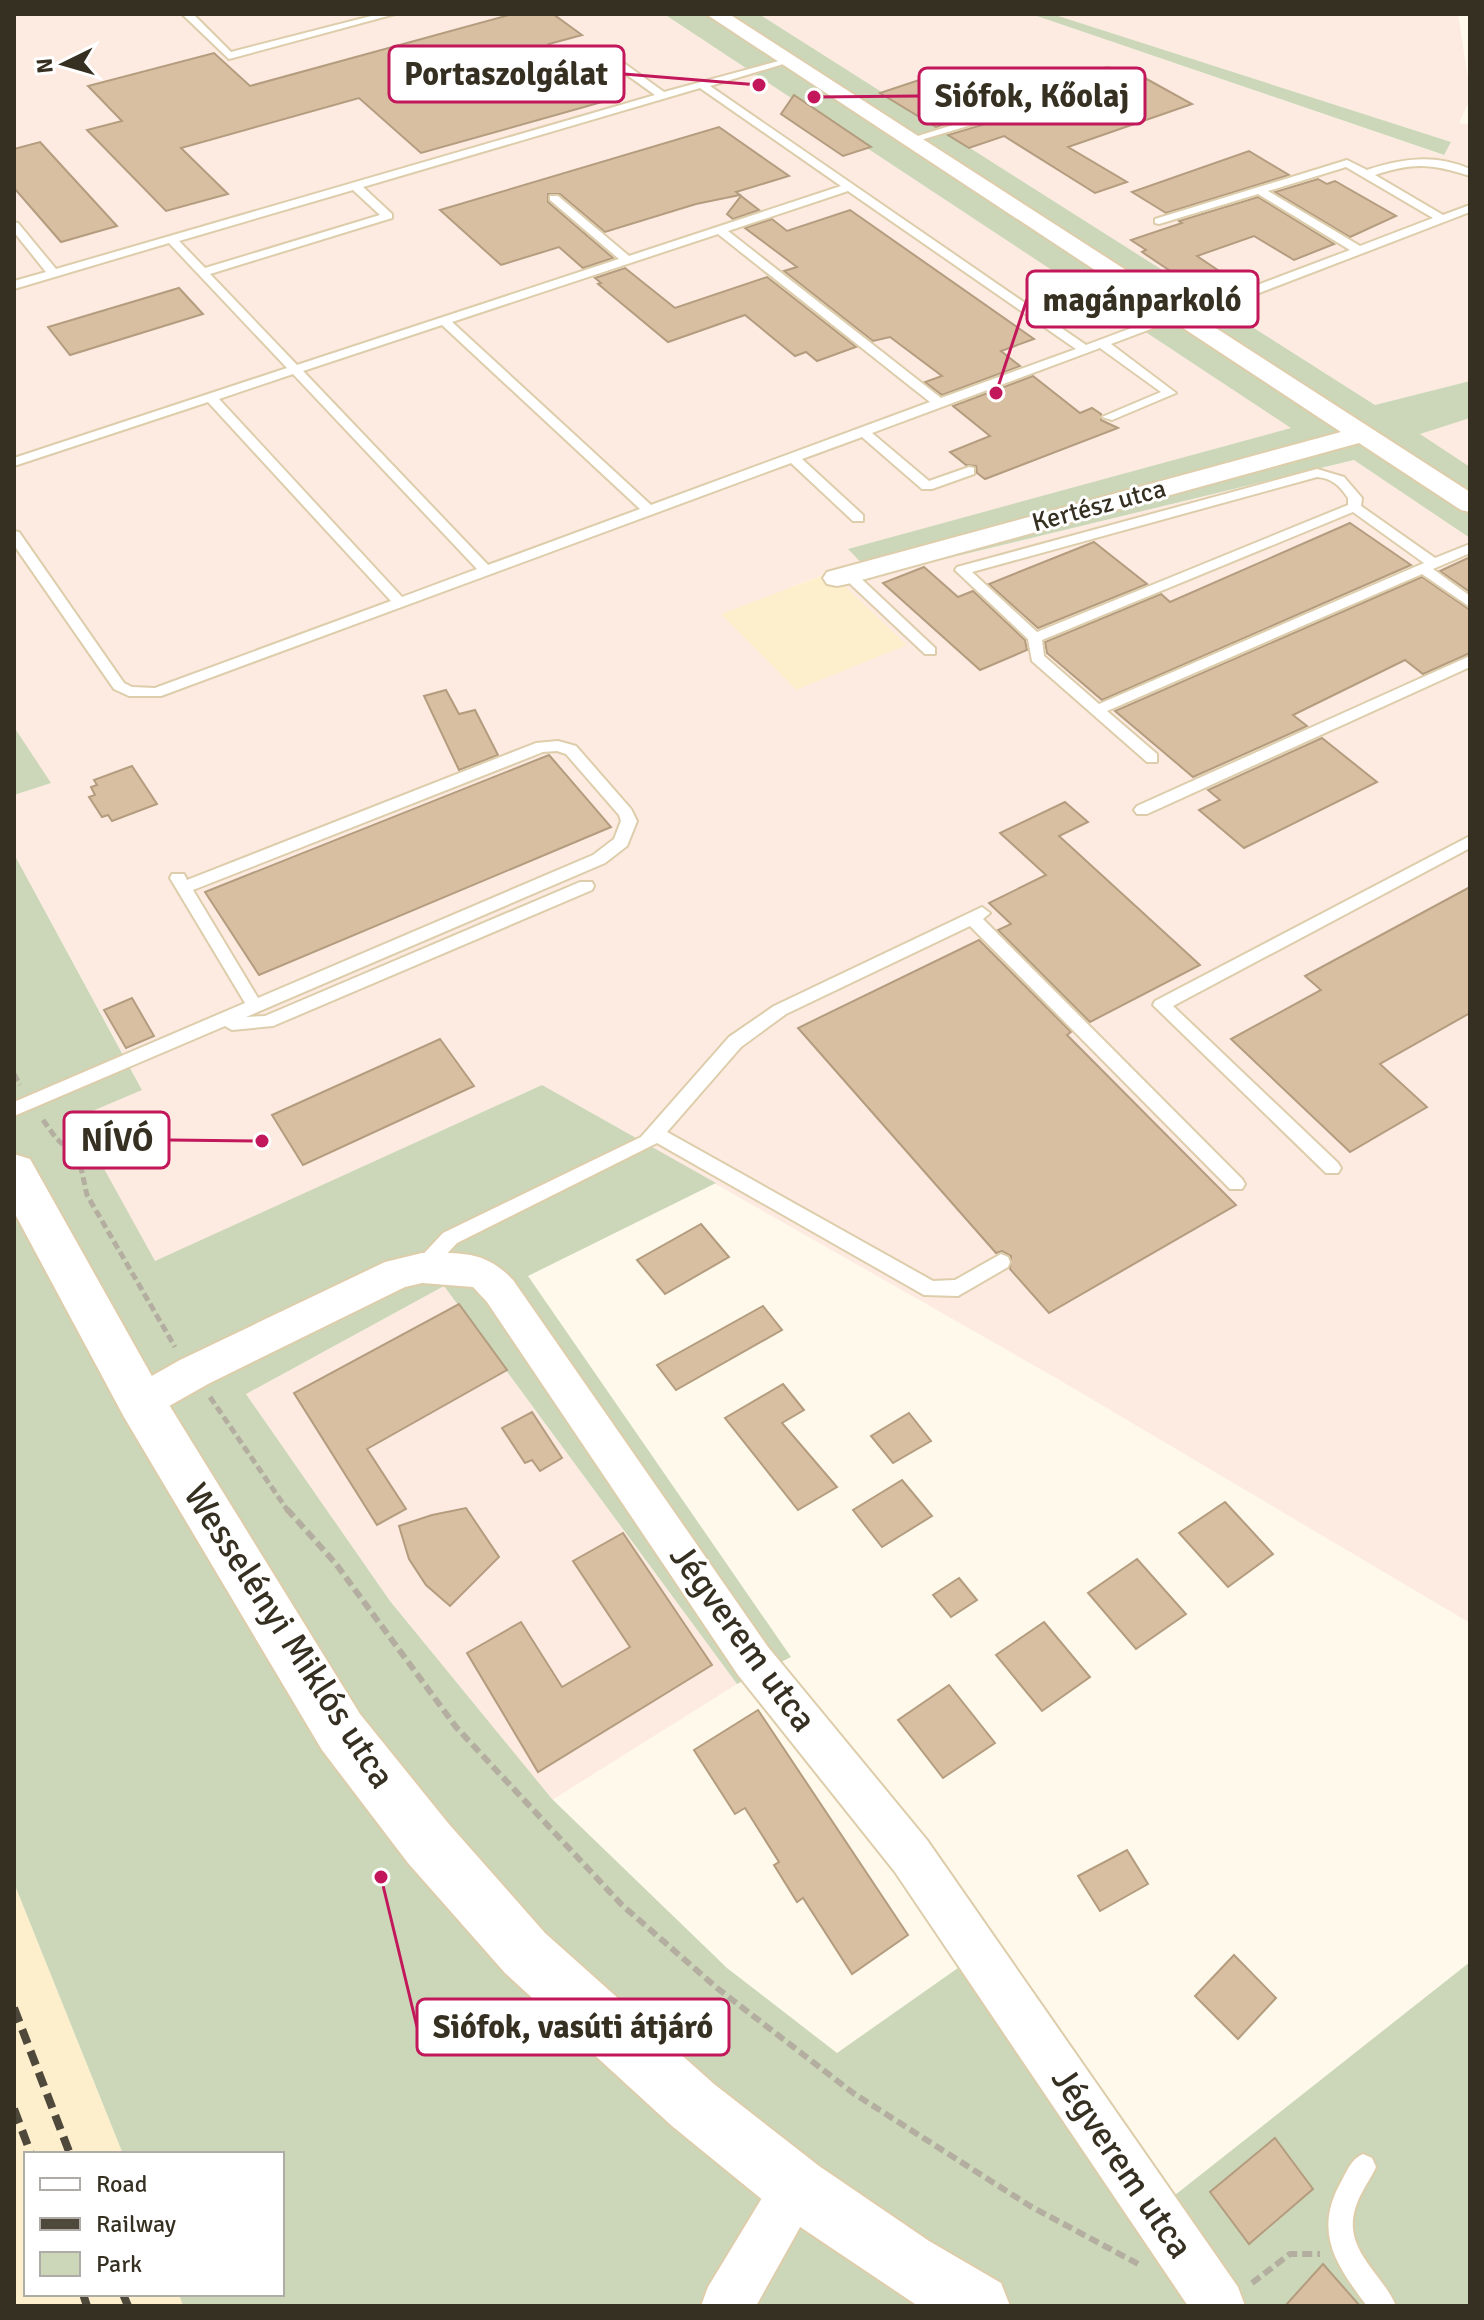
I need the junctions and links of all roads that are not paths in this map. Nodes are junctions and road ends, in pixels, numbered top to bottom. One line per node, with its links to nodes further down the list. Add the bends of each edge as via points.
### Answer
1 (187, 14): 2 (lane, via 229,56)
2 (390, 14)
3 (716, 14): 5 (street)
4 (606, 55): 8 (lane)
5 (786, 60): 7 (lane); 9 (street)
6 (1111, 70): 9 (lane, via 1033,95 1024,106)
7 (702, 85): 8 (lane); 13 (lane)
8 (663, 96): 12 (lane)
9 (910, 140): 27 (street)
10 (1470, 173): 11 (lane, via 1423,159)
11 (1366, 174): 14 (lane, via 1347,163); 17 (lane)
12 (355, 186): 21 (lane); 24 (lane, via 388,216)
13 (849, 187): 20 (lane); 30 (lane)
14 (1259, 190): 18 (lane); 22 (lane)
15 (554, 198): 23 (lane)
16 (1470, 208): 17 (lane)
17 (1442, 219): 22 (lane)
18 (1159, 221)
19 (14, 225): 25 (lane)
20 (720, 230): 23 (lane); 33 (lane)
21 (173, 241): 24 (lane); 25 (lane)
22 (1360, 251): 27 (lane)
23 (627, 260): 28 (lane)
24 (203, 272): 31 (lane)
25 (54, 274): 26 (lane)
26 (14, 285)
27 (1183, 316): 29 (lane); 36 (street)
28 (443, 320): 31 (lane); 42 (lane)
29 (1101, 343): 30 (lane); 34 (lane, via 1170,393)
30 (1084, 349): 33 (lane)
31 (294, 369): 32 (lane); 47 (lane)
32 (210, 397): 38 (lane); 49 (lane)
33 (939, 403): 35 (lane)
34 (1108, 417)
35 (863, 431): 37 (lane); 39 (lane, via 927,486)
36 (1362, 434): 40 (street); 48 (street, Kertész utca)
37 (793, 457): 42 (lane); 43 (lane)
38 (14, 462)
39 (969, 471)
40 (1470, 504)
41 (1354, 507): 46 (lane); 51 (lane); 51 (lane, via 1355,498 1343,482 1325,473 1309,474 962,570)
42 (649, 511): 47 (lane)
43 (858, 518)
44 (14, 535): 49 (lane, via 119,686 129,691 156,693)
45 (1467, 553): 46 (lane)
46 (1427, 566): 50 (lane); 54 (lane)
47 (486, 571): 49 (lane)
48 (843, 577): 52 (lane)
49 (400, 603)
50 (1470, 603)
51 (1035, 638): 54 (lane, via 1037,658)
52 (930, 651)
53 (1470, 661): 56 (lane)
54 (1097, 710): 55 (lane)
55 (1152, 758)
56 (1142, 810)
57 (1470, 841): 63 (lane, via 1161,1005)
58 (586, 886): 60 (lane, via 267,1022)
59 (256, 1008): 59 (lane, via 181,883 541,747 571,750 626,813 627,834 599,859); 60 (lane)
60 (217, 1024): 61 (lane)
61 (22, 1106)
62 (654, 1133): 65 (lane, via 735,1042 780,1010 977,916); 66 (lane, via 931,1289 958,1288); 67 (lane, via 647,1142 450,1238)
63 (1332, 1168)
64 (14, 1171): 68 (main road, Wesselényi Miklós utca)
65 (1236, 1184)
66 (1001, 1262)
67 (422, 1268): 68 (street, Jégverem utca, via 398,1273); 71 (street, Jégverem utca, via 471,1269 500,1291 753,1661 911,1856)
68 (141, 1402): 70 (main road, Wesselényi Miklós utca, via 341,1732 428,1843 525,1953 693,2105)
69 (1363, 2167): 74 (lane, via 1342,2208 1340,2230 1345,2255)
70 (797, 2188): 72 (street); 73 (main road, Wesselényi Miklós utca)
71 (1232, 2297)
72 (727, 2306)
73 (978, 2306)
74 (1383, 2306)

